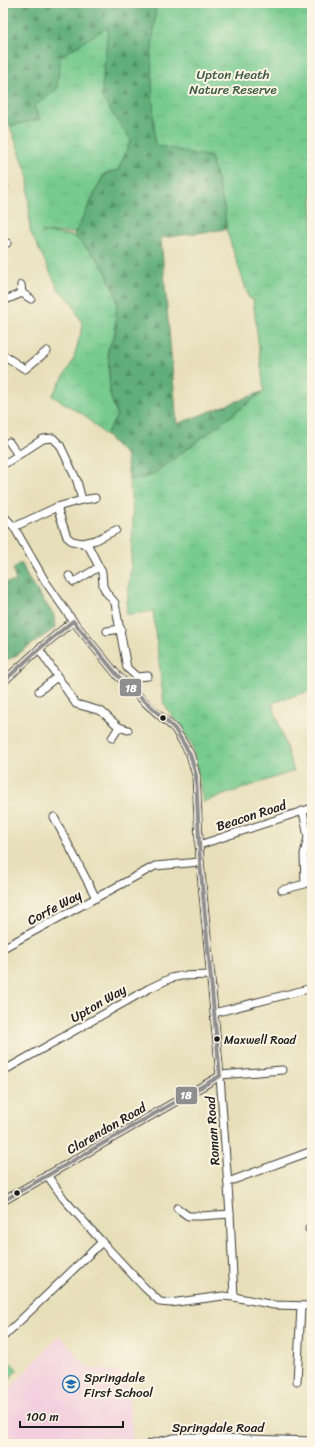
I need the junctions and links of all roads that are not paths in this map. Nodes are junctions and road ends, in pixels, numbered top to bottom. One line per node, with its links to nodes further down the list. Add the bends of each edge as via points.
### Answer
1 (30, 299): 2 (street, via 21,289)
2 (3, 301)
3 (47, 351): 4 (street, via 24,373)
4 (3, 355)
5 (9, 442): 6 (street)
6 (18, 455): 7 (street); 9 (street, via 43,439 53,438 60,445 77,480)
7 (6, 463)
8 (95, 498): 9 (street)
9 (82, 500): 10 (street)
10 (56, 507): 12 (street); 14 (street, via 67,536 72,541)
11 (3, 515): 12 (street, Roman Road)
12 (14, 528): 17 (street, Roman Road, via 45,581)
13 (116, 530): 14 (street)
14 (83, 544): 15 (street, via 91,550)
15 (99, 567): 16 (street, via 74,582); 18 (street, via 103,586 115,603)
16 (69, 576)
17 (73, 621): 20 (street); 31 (street, Roman Road, via 118,676 175,729 188,750 196,775)
18 (121, 629): 19 (street); 21 (street, via 127,668 137,677)
19 (108, 631)
20 (39, 649): 22 (street); 23 (street)
21 (148, 676)
22 (57, 677): 24 (street); 25 (street, via 76,704 101,711)
23 (3, 682)
24 (39, 691)
25 (119, 727): 26 (street); 27 (street)
26 (128, 730)
27 (112, 738)
28 (312, 808): 29 (street, Beacon Road)
29 (303, 811): 31 (street, Beacon Road); 33 (street, via 308,837 304,854 305,884)
30 (54, 818): 34 (street, Corfe Way)
31 (198, 845): 32 (street, Roman Road)
32 (200, 862): 34 (street, Corfe Way, via 155,866); 36 (street, Roman Road)
33 (282, 890)
34 (96, 898): 35 (street, Corfe Way)
35 (3, 948)
36 (211, 975): 38 (street, Roman Road); 40 (street, Upton Way, via 171,978)
37 (312, 988): 38 (street)
38 (214, 1013): 41 (street, Roman Road)
39 (282, 1070): 41 (street)
40 (3, 1071)
41 (220, 1075): 43 (street, Clarendon Road); 44 (street, Roman Road)
42 (312, 1151): 44 (street)
43 (47, 1175): 45 (street, Clarendon Road); 48 (street, via 64,1199)
44 (228, 1182): 47 (street, Roman Road)
45 (3, 1201)
46 (177, 1208): 47 (street, via 188,1216)
47 (230, 1214): 49 (street, Roman Road)
48 (102, 1242): 49 (street, via 160,1302); 52 (street)
49 (234, 1297): 51 (street, via 274,1305)
50 (312, 1306): 51 (street)
51 (301, 1307): 53 (street)
52 (3, 1336)
53 (297, 1382)
54 (312, 1441): 55 (street, Springdale Road, via 189,1437)
55 (149, 1444)

